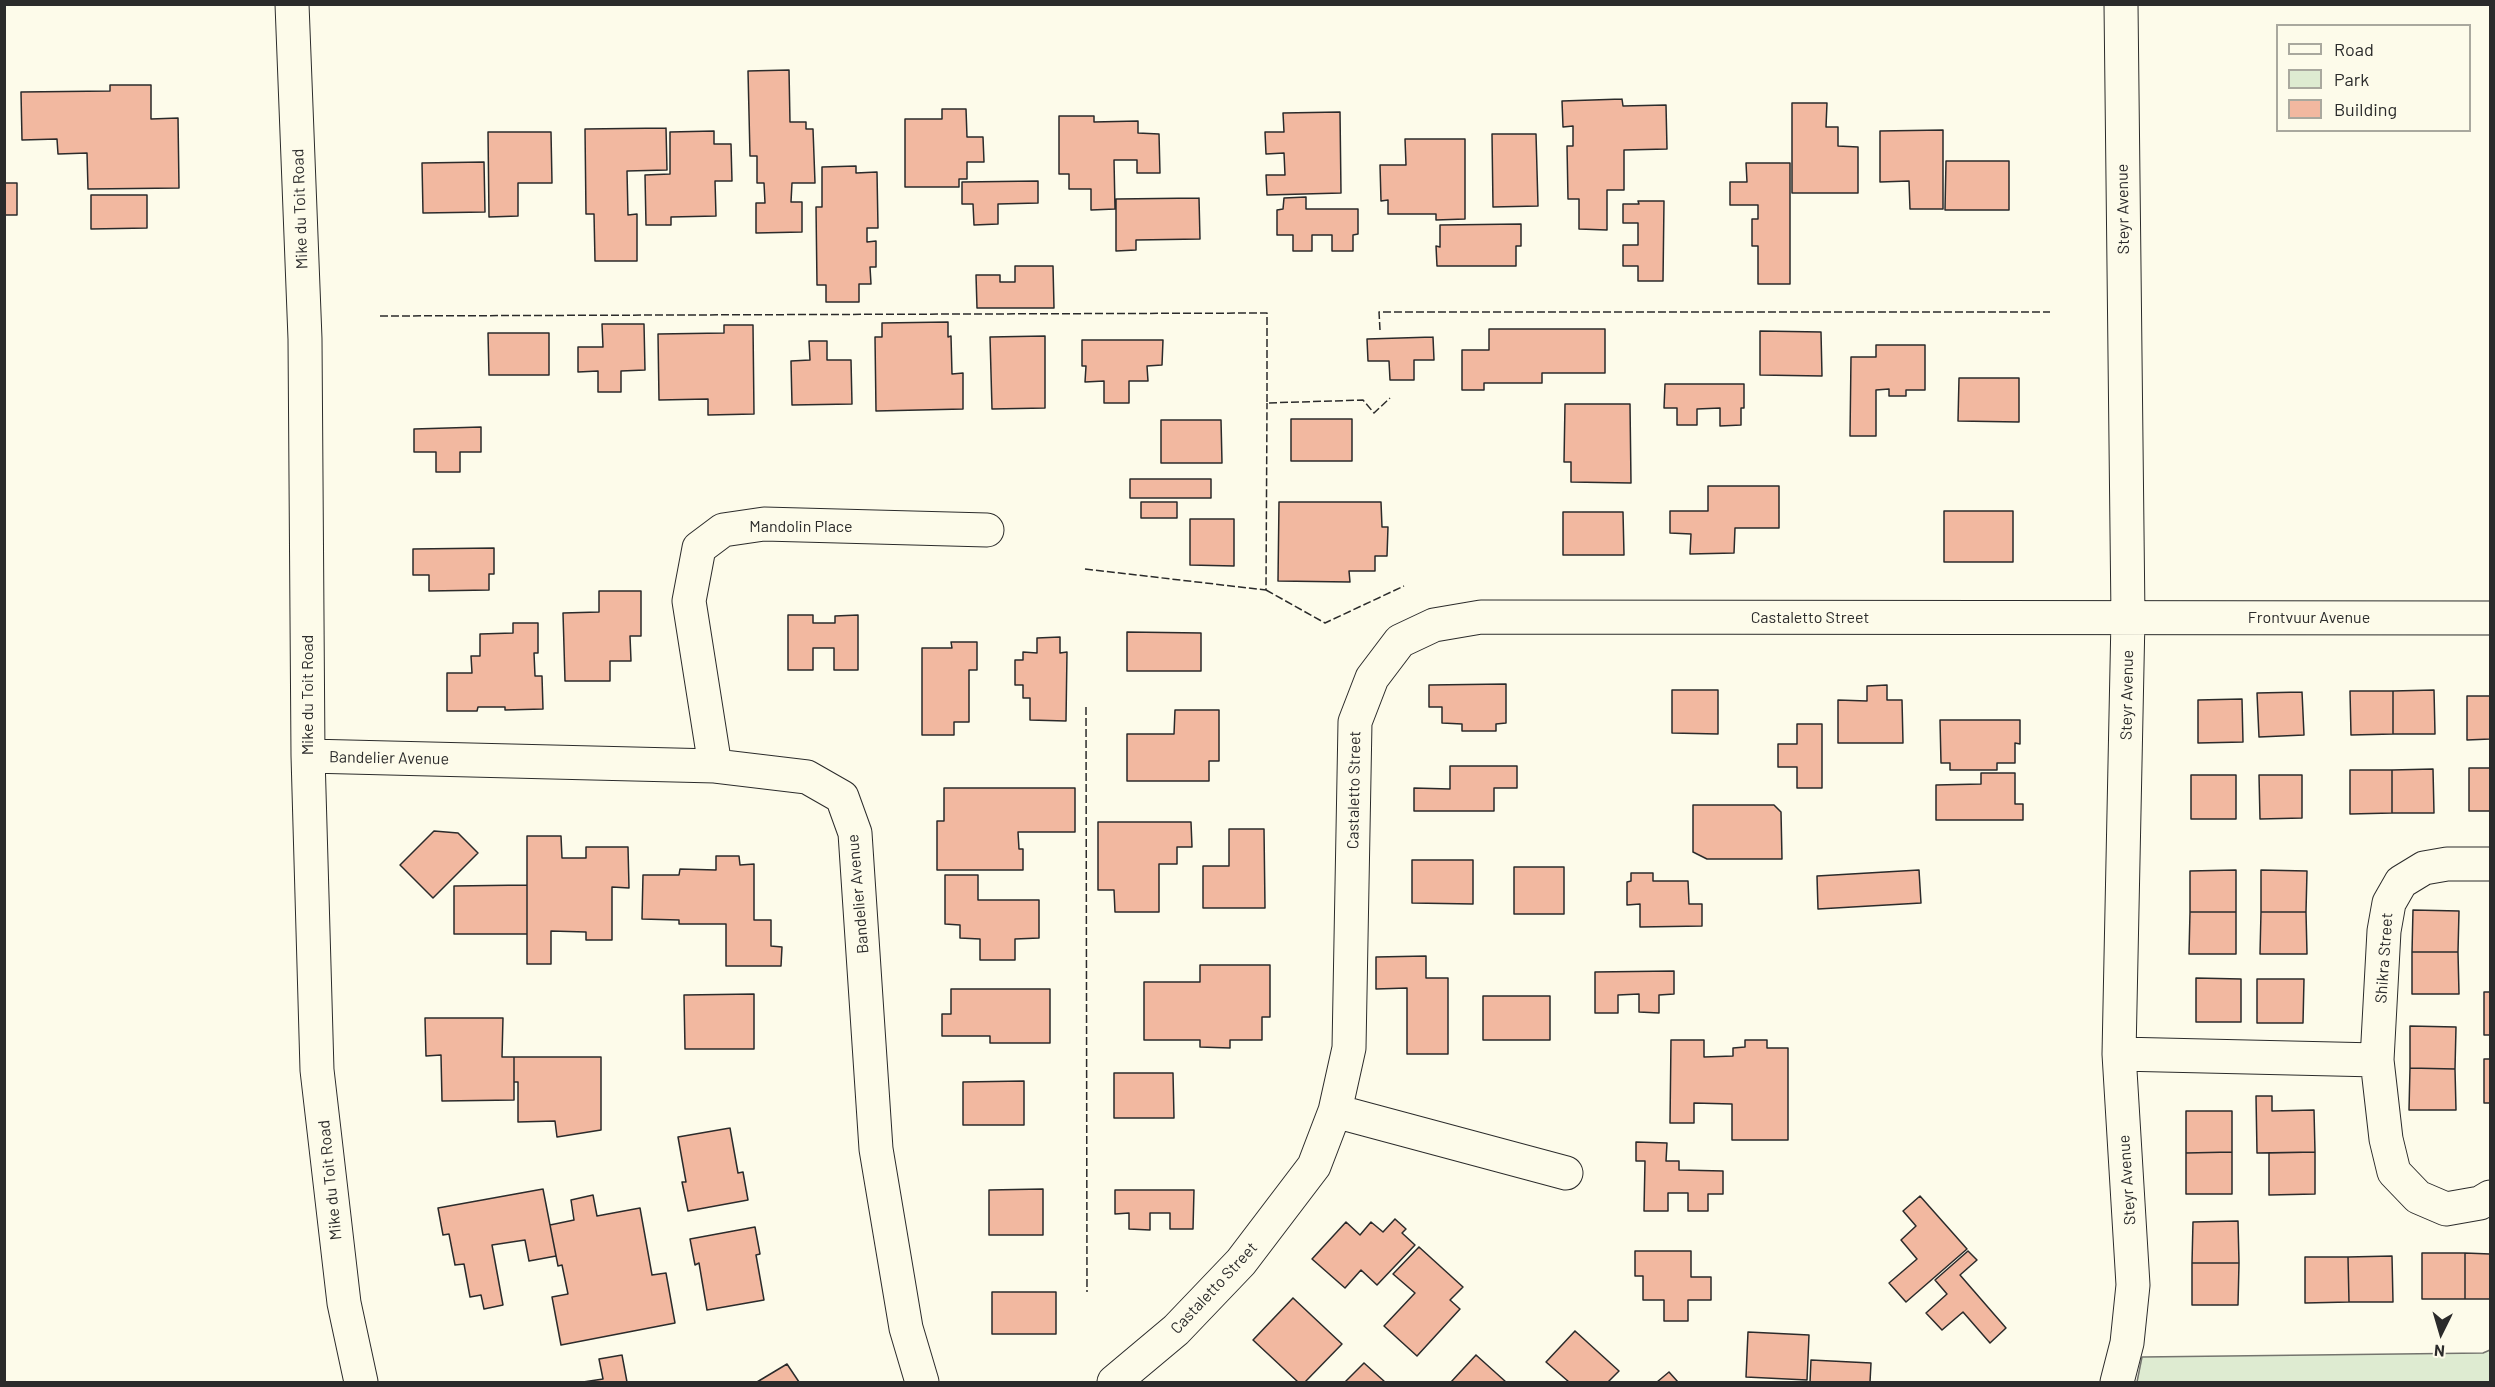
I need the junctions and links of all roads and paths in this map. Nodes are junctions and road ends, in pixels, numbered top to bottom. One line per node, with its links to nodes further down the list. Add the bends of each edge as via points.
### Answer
1 (292, 4): 6 (street, Mike du Toit Road, via 305,339)
2 (2121, 4): 4 (street, Steyr Avenue)
3 (987, 530): 7 (street, Mandolin Place, via 764,524 723,530 699,548 689,601)
4 (2128, 618): 5 (street, Frontvuur Avenue); 9 (street, Steyr Avenue); 11 (street, Castaletto Street, via 1481,618 1434,625 1400,641 1372,678 1355,722 1349,1048)
5 (2490, 618)
6 (308, 756): 7 (street, Bandelier Avenue); 14 (street, Mike du Toit Road, via 317,1070 344,1303)
7 (715, 766): 15 (street, Bandelier Avenue, via 807,777 842,797 855,833 876,1149 906,1328)
8 (2490, 864): 10 (street, Shikra Street, via 2424,868 2402,882 2388,903)
9 (2119, 1054): 10 (street); 17 (street, Steyr Avenue, via 2133,1286 2127,1343)
10 (2378, 1060): 13 (street, Shikra Street, via 2386,1139 2394,1172 2418,1197 2446,1209 2480,1203)
11 (1335, 1112): 12 (street); 16 (street, Castaletto Street, via 1314,1166 1242,1262 1176,1330)
12 (1566, 1173)
13 (2490, 1197)
14 (361, 1383)
15 (922, 1383)
16 (1114, 1383)
17 (2117, 1383)

